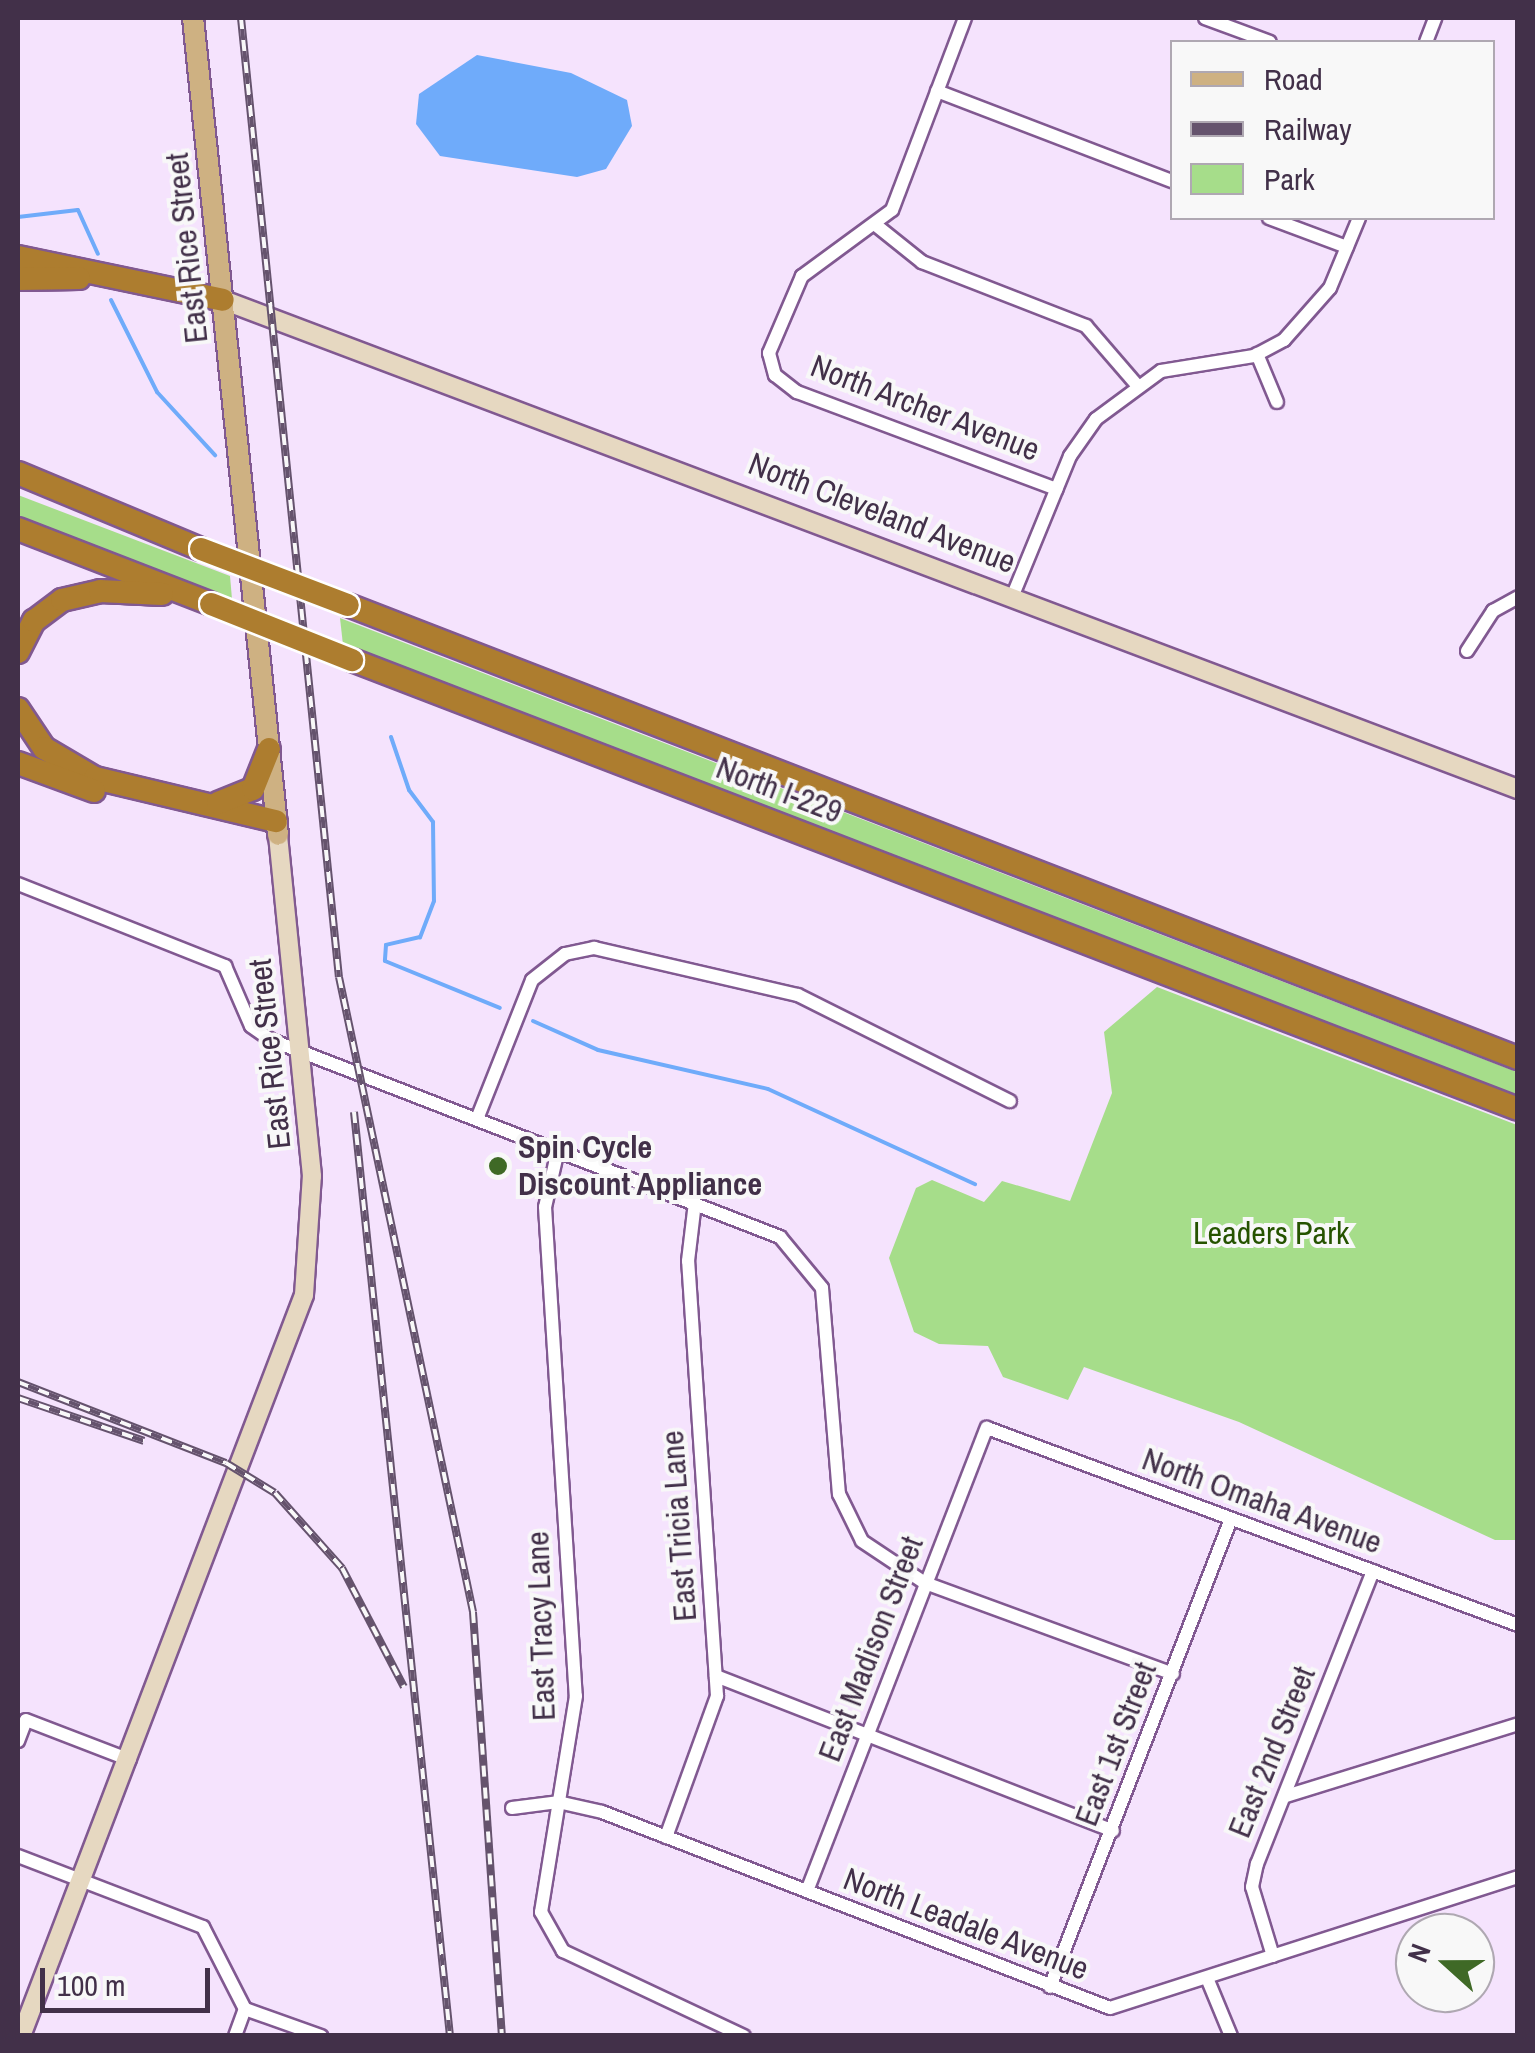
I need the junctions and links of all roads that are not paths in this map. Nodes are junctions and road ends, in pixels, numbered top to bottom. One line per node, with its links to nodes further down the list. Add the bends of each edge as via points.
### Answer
1 (193, 18): 13 (main road, East Rice Street)
2 (965, 18): 5 (street)
3 (1205, 18): 4 (street)
4 (1265, 40)
5 (937, 91): 6 (street); 9 (street, via 892,210)
6 (1170, 180)
7 (1275, 220): 10 (street)
8 (1358, 220): 10 (street)
9 (877, 226): 15 (street, via 922,262 1086,326); 18 (street, North Archer Avenue, via 836,247 787,294 769,354 776,374 797,392)
10 (1347, 247): 14 (street, via 1308,320)
11 (18, 257): 13 (highway)
12 (18, 279): 13 (highway, via 58,276 178,301)
13 (223, 300): 20 (street, North Cleveland Avenue); 26 (main road, East Rice Street)
14 (1258, 354): 15 (street, via 1192,361); 16 (street)
15 (1136, 385): 18 (street, via 1081,438)
16 (1277, 402)
17 (18, 477): 33 (highway, North I-229, bridge)
18 (1056, 489): 20 (street)
19 (18, 529): 22 (highway, North I-229)
20 (1013, 596): 28 (street, North Cleveland Avenue)
21 (1518, 597): 23 (street, via 1494,611)
22 (204, 601): 24 (highway, via 80,594 34,621); 35 (highway, North I-229, bridge)
23 (1467, 651)
24 (18, 652)
25 (18, 708): 29 (highway, via 32,736 68,766)
26 (269, 749): 29 (highway, via 246,796); 30 (main road, East Rice Street)
27 (18, 763): 30 (highway)
28 (1518, 789)
29 (200, 803): 30 (highway)
30 (277, 828): 32 (street, East Rice Street)
31 (18, 884): 32 (street, via 226,966 250,1026)
32 (300, 1050): 36 (street); 49 (street, East Rice Street, via 313,1204 304,1294)
33 (1518, 1058)
34 (1010, 1102): 36 (street, via 798,995 594,948 565,954 532,980)
35 (1518, 1109)
36 (477, 1118): 37 (street)
37 (558, 1150): 38 (street); 51 (street, East Tracy Lane, via 545,1207 576,1696)
38 (695, 1202): 42 (street, via 780,1238 811,1268 828,1309 842,1506 873,1553); 45 (street, East Tricia Lane, via 688,1262)
39 (987, 1428): 40 (street, North Omaha Avenue); 42 (street, East Madison Street)
40 (1231, 1519): 41 (street, North Omaha Avenue); 44 (street, East 1st Street)
41 (1373, 1571): 43 (street, North Omaha Avenue); 50 (street, East 2nd Street)
42 (925, 1583): 44 (street); 47 (street, East Madison Street)
43 (1518, 1625)
44 (1173, 1674): 53 (street, East 1st Street)
45 (716, 1676): 47 (street); 54 (street, East Tricia Lane, via 716,1708)
46 (1518, 1724): 50 (street)
47 (868, 1736): 53 (street); 58 (street, East Madison Street)
48 (18, 1742): 49 (street, via 26,1720)
49 (130, 1760): 57 (street, East Rice Street)
50 (1286, 1796): 59 (street, East 2nd Street, via 1252,1887)
51 (558, 1802): 52 (street, North Leadale Avenue); 54 (street, North Leadale Avenue); 66 (street, East Tracy Lane, via 541,1886 547,1934 585,1964)
52 (512, 1808)
53 (1112, 1831): 61 (street, East 1st Street)
54 (666, 1838): 58 (street, North Leadale Avenue)
55 (18, 1856): 57 (street)
56 (1518, 1877): 59 (street, North Leadale Avenue)
57 (82, 1881): 62 (street, via 208,1931); 63 (street, East Rice Street)
58 (808, 1891): 61 (street, North Leadale Avenue)
59 (1273, 1956): 60 (street, North Leadale Avenue)
60 (1207, 1978): 61 (street, North Leadale Avenue, via 1110,2008); 67 (street)
61 (1050, 1987)
62 (245, 2008): 64 (street); 65 (street)
63 (20, 2036)
64 (235, 2036)
65 (321, 2036)
66 (744, 2036)
67 (1231, 2036)

